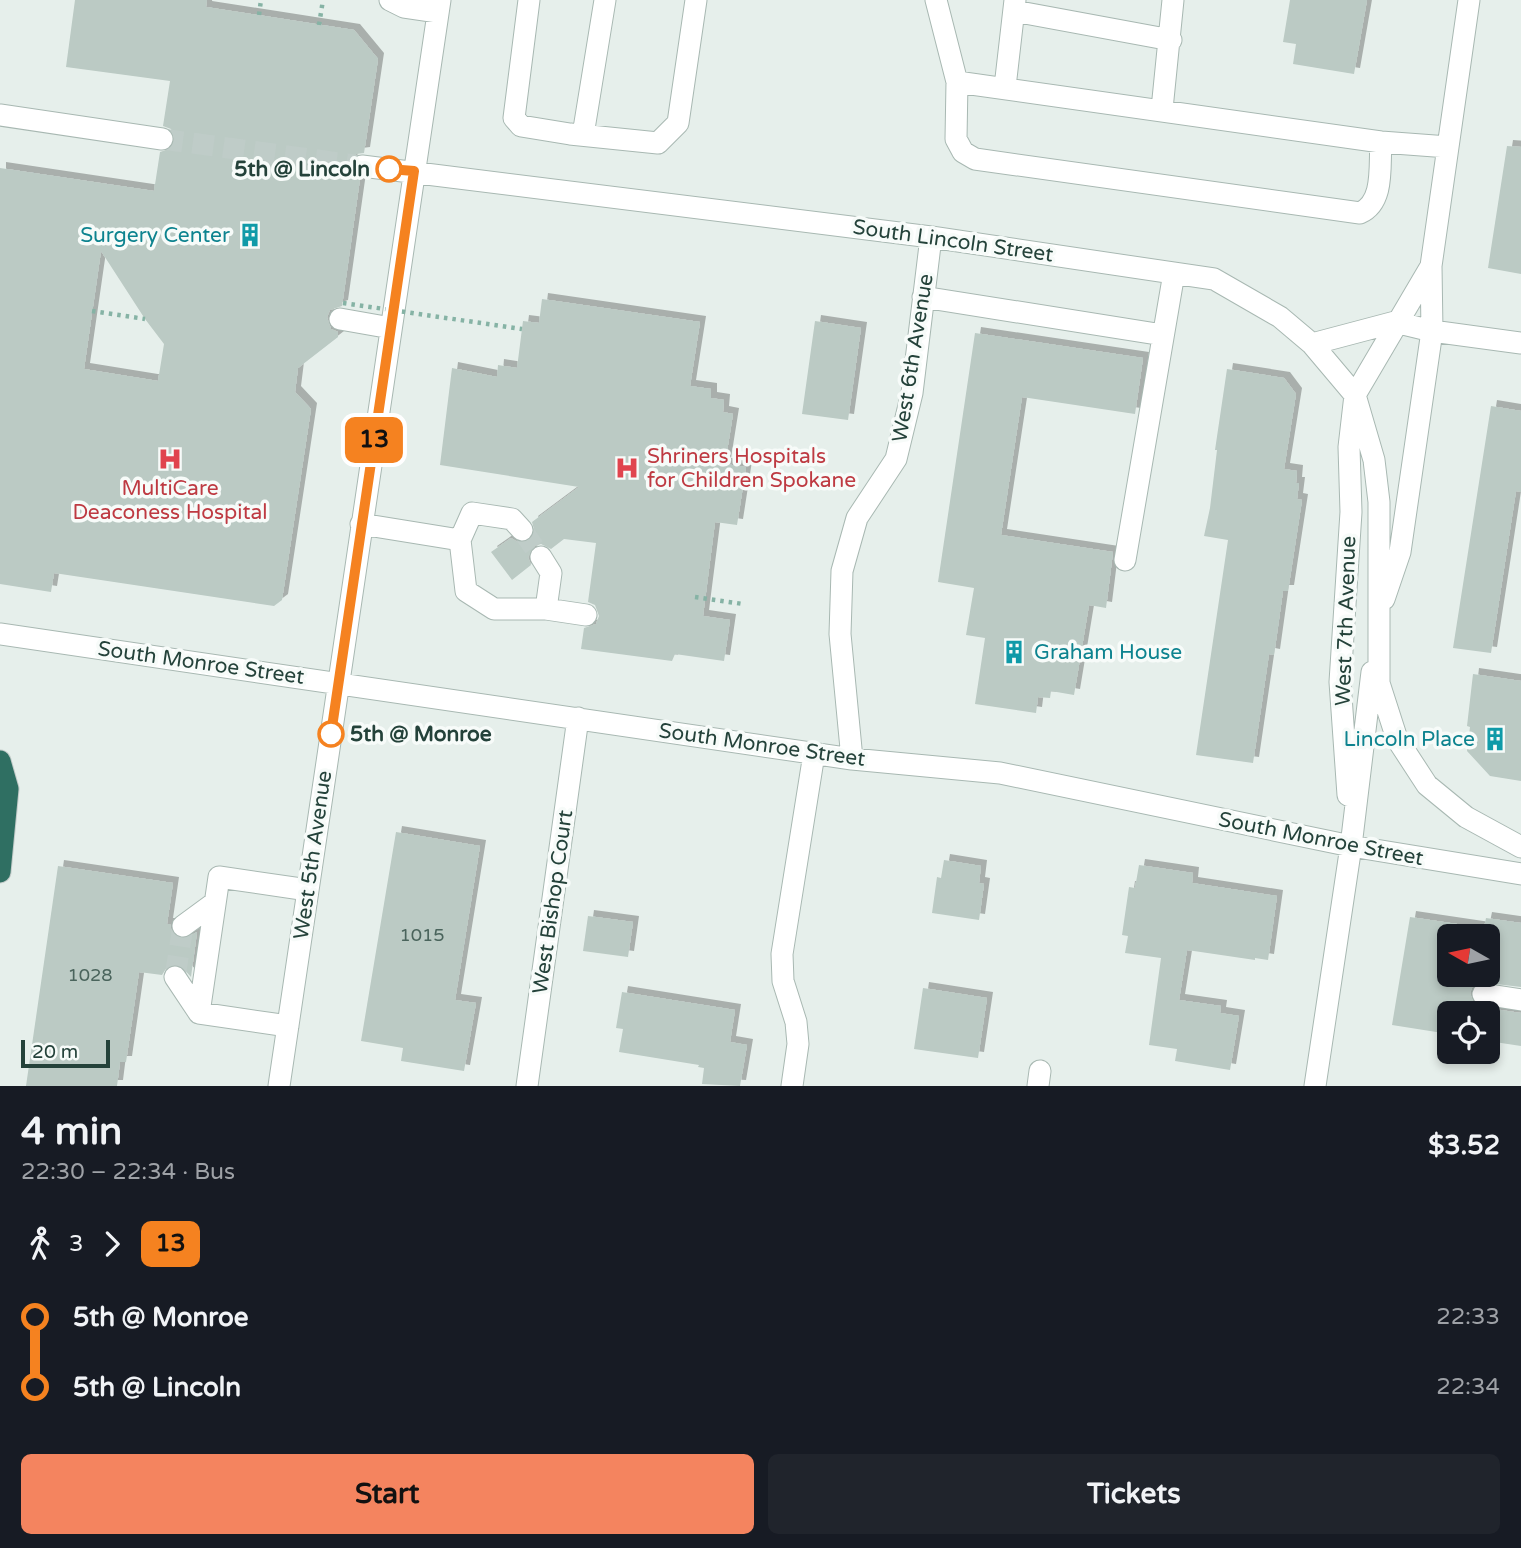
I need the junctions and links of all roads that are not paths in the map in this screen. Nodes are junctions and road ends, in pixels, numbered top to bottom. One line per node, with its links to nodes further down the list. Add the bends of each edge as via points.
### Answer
1 (390, 0): 8 (street, via 404,7)
2 (529, 0): 15 (street, via 514,118 521,126)
3 (605, 0): 15 (street)
4 (696, 0): 15 (street, via 678,123 671,132 658,143)
5 (936, 0): 11 (street)
6 (1173, 0): 10 (street)
7 (1469, 0): 18 (street, West 7th Avenue)
8 (439, 6): 20 (street, West 5th Avenue)
9 (1015, 6): 10 (street); 12 (street)
10 (1171, 40): 13 (street)
11 (957, 82): 12 (street); 17 (street, via 956,139 963,152 975,159 1360,213 1369,209 1377,196)
12 (1006, 88): 13 (street)
13 (1162, 109): 17 (street)
14 (0, 115): 16 (street)
15 (583, 135)
16 (162, 139)
17 (1381, 142): 18 (street)
18 (1448, 147): 22 (street, West 7th Avenue)
19 (362, 166): 20 (street, South Lincoln Street)
20 (414, 171): 21 (street, South Lincoln Street); 27 (street, West 5th Avenue)
21 (931, 237): 23 (street, South Lincoln Street); 24 (street, West 6th Avenue)
22 (1431, 266): 26 (street, West 7th Avenue); 28 (street, West 7th Avenue)
23 (1174, 273): 29 (street); 31 (street, South Lincoln Street, via 1214,279 1280,317)
24 (923, 298): 29 (street); 45 (street, West 6th Avenue, via 912,393 896,458 857,518 842,571 840,634)
25 (342, 311): 27 (street)
26 (1395, 322): 28 (street); 31 (street); 32 (street, West 7th Avenue)
27 (391, 328): 33 (street, West 5th Avenue)
28 (1432, 331): 30 (street); 40 (street, West 7th Avenue, via 1400,552)
29 (1163, 335): 37 (street)
30 (1521, 343)
31 (1312, 344): 32 (street, West 7th Avenue)
32 (1355, 395): 40 (street, West 7th Avenue, via 1374,460 1379,502); 47 (street, West 7th Avenue, via 1340,682)
33 (361, 524): 35 (street); 42 (street, West 5th Avenue)
34 (522, 530): 35 (street, via 512,519 472,513)
35 (460, 540): 38 (street, via 466,591 494,609)
36 (541, 557): 38 (street, via 551,573)
37 (1125, 560)
38 (546, 609): 39 (street)
39 (586, 615)
40 (1378, 615): 47 (street, West 7th Avenue); 48 (street, West 7th Avenue, via 1379,683 1397,739 1427,785 1466,817)
41 (0, 634): 42 (street, South Monroe Street)
42 (339, 684): 43 (street, South Monroe Street); 51 (street, West 5th Avenue)
43 (578, 718): 44 (street, South Monroe Street); 60 (street, West Bishop Court)
44 (814, 754): 45 (street, South Monroe Street); 61 (street, via 782,954 783,981 798,1044)
45 (852, 759): 47 (street, South Monroe Street, via 1000,773)
46 (0, 761): 49 (highway, via 8,789)
47 (1352, 846): 50 (street, South Monroe Street); 62 (street, West 7th Avenue)
48 (1521, 847)
49 (0, 872)
50 (1521, 874)
51 (308, 890): 52 (street, via 219,877); 58 (street, West 5th Avenue)
52 (213, 904): 53 (street); 57 (street)
53 (183, 926)
54 (175, 977): 57 (street)
55 (1483, 994): 56 (street)
56 (1521, 1000)
57 (199, 1013): 58 (street)
58 (288, 1026): 59 (street, West 5th Avenue)
59 (279, 1086)
60 (527, 1086)
61 (792, 1086)
62 (1315, 1086)

